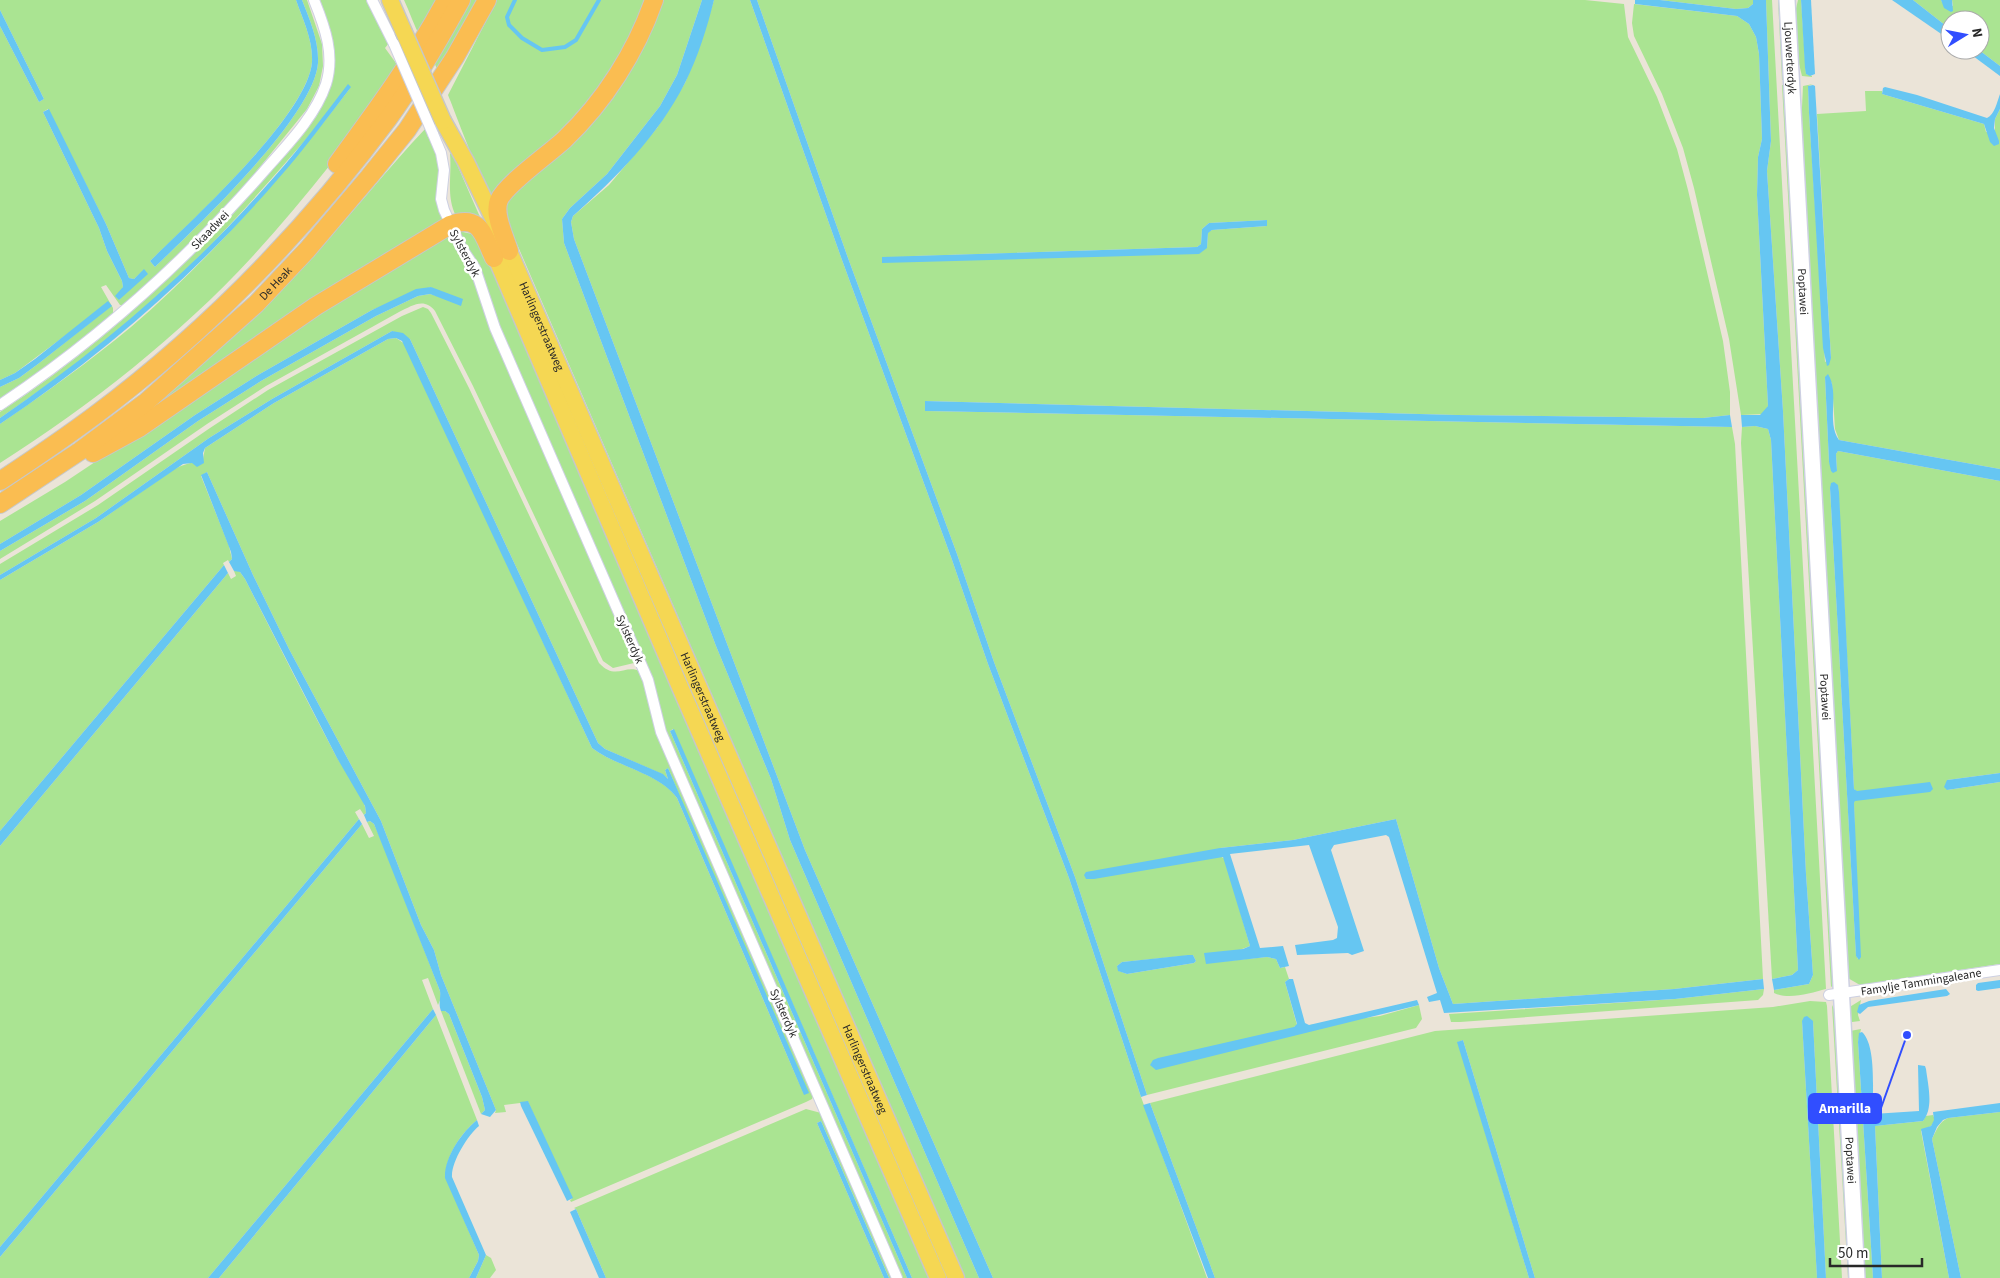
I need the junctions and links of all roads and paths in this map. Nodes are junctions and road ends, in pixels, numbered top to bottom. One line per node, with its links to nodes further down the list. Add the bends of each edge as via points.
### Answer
1 (314, 0): 14 (street, Skaadwei, via 327,34 330,61 326,84 312,113 240,199 176,264 93,337)
2 (372, 0): 9 (street, Sylsterdyk)
3 (390, 0): 9 (main road, Harlingerstraatweg)
4 (446, 0): 13 (highway, via 431,29 384,100)
5 (461, 0): 13 (highway, De Heak, via 388,118 321,203)
6 (487, 0): 16 (highway, De Heak, via 455,57 407,130 307,250 256,304 146,402)
7 (654, 0): 12 (highway, via 619,73 586,117 502,196 497,210)
8 (1787, 0): 10 (main road, Ljouwerterdyk)
9 (399, 37): 11 (street, Sylsterdyk, bridge, via 441,153 444,170 441,199); 12 (main road, Harlingerstraatweg, bridge, via 466,162)
10 (1793, 115): 18 (main road, Poptawei)
11 (450, 225): 12 (highway, via 473,222); 16 (highway, via 316,306 139,428); 19 (street, Sylsterdyk, via 475,268 495,328 648,680 662,732)
12 (502, 255): 20 (main road, Harlingerstraatweg); 21 (main road, Harlingerstraatweg)
13 (247, 282): 15 (highway, De Heak, via 198,329 94,416)
14 (0, 405)
15 (0, 481)
16 (7, 500)
17 (2000, 970): 18 (street, Famylje Tammingaleane)
18 (1835, 995): 22 (main road, Poptawei)
19 (898, 1278)
20 (938, 1278)
21 (956, 1278)
22 (1857, 1278)

